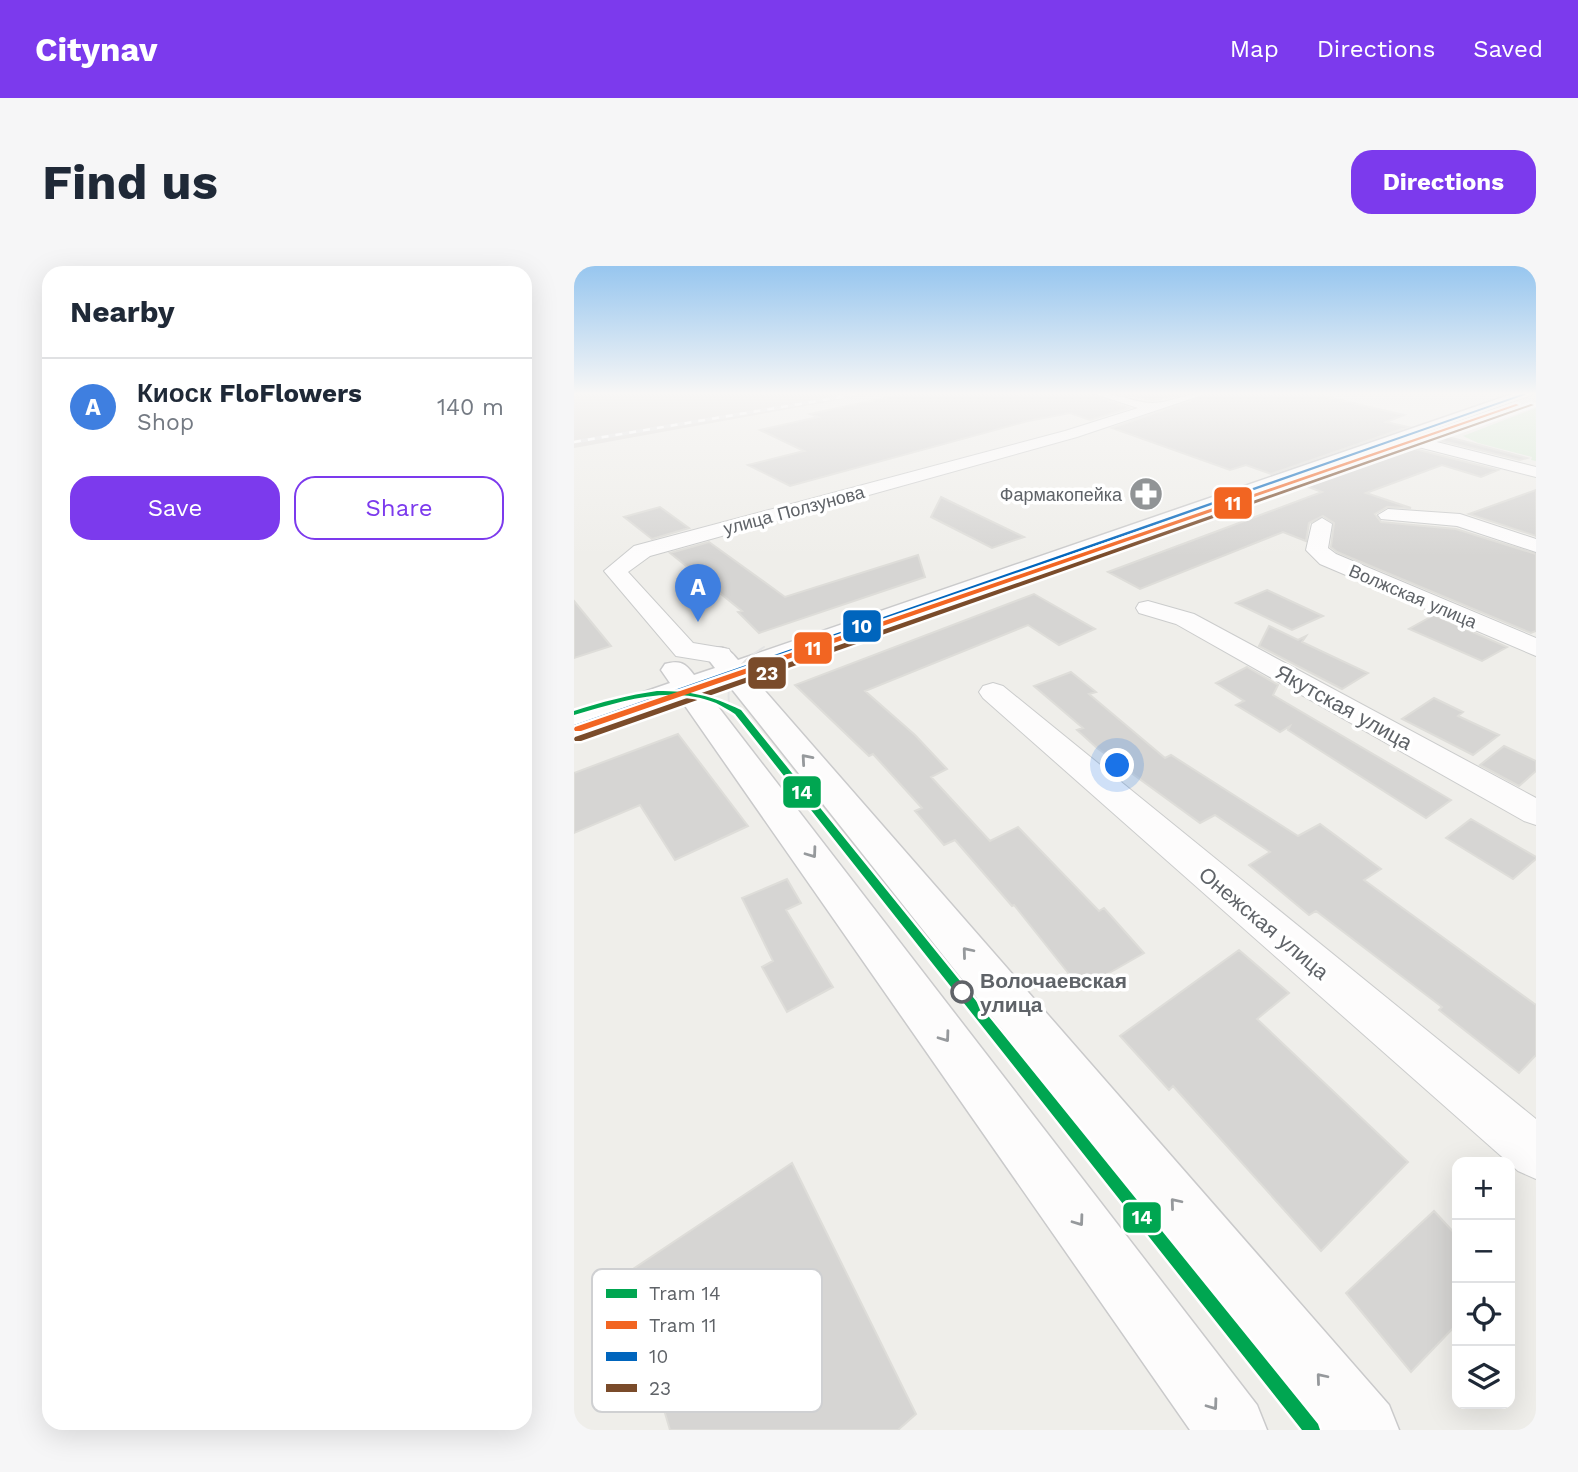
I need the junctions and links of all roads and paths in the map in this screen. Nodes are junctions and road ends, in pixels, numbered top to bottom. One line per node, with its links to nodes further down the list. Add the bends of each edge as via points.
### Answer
1 (1022, 447): 10 (street, улица Ползунова, via 642,551 615,571)
2 (1360, 447): 11 (main road)
3 (1437, 447): 4 (street)
4 (1536, 472)
5 (1388, 515): 7 (street, via 1460,520)
6 (1322, 524): 9 (street, Волжская улица, via 1317,550 1328,559)
7 (1536, 546)
8 (1148, 608): 15 (street, Якутская улица, via 1185,619)
9 (1536, 648)
10 (684, 669): 11 (main road); 13 (main road); 14 (main road); 17 (main road, one-way to 17)
11 (737, 677): 18 (main road, one-way to 11)
12 (993, 692): 16 (street, Онежская улица)
13 (574, 703)
14 (574, 727)
15 (1536, 813)
16 (1536, 1153)
17 (1232, 1430)
18 (1364, 1430)

